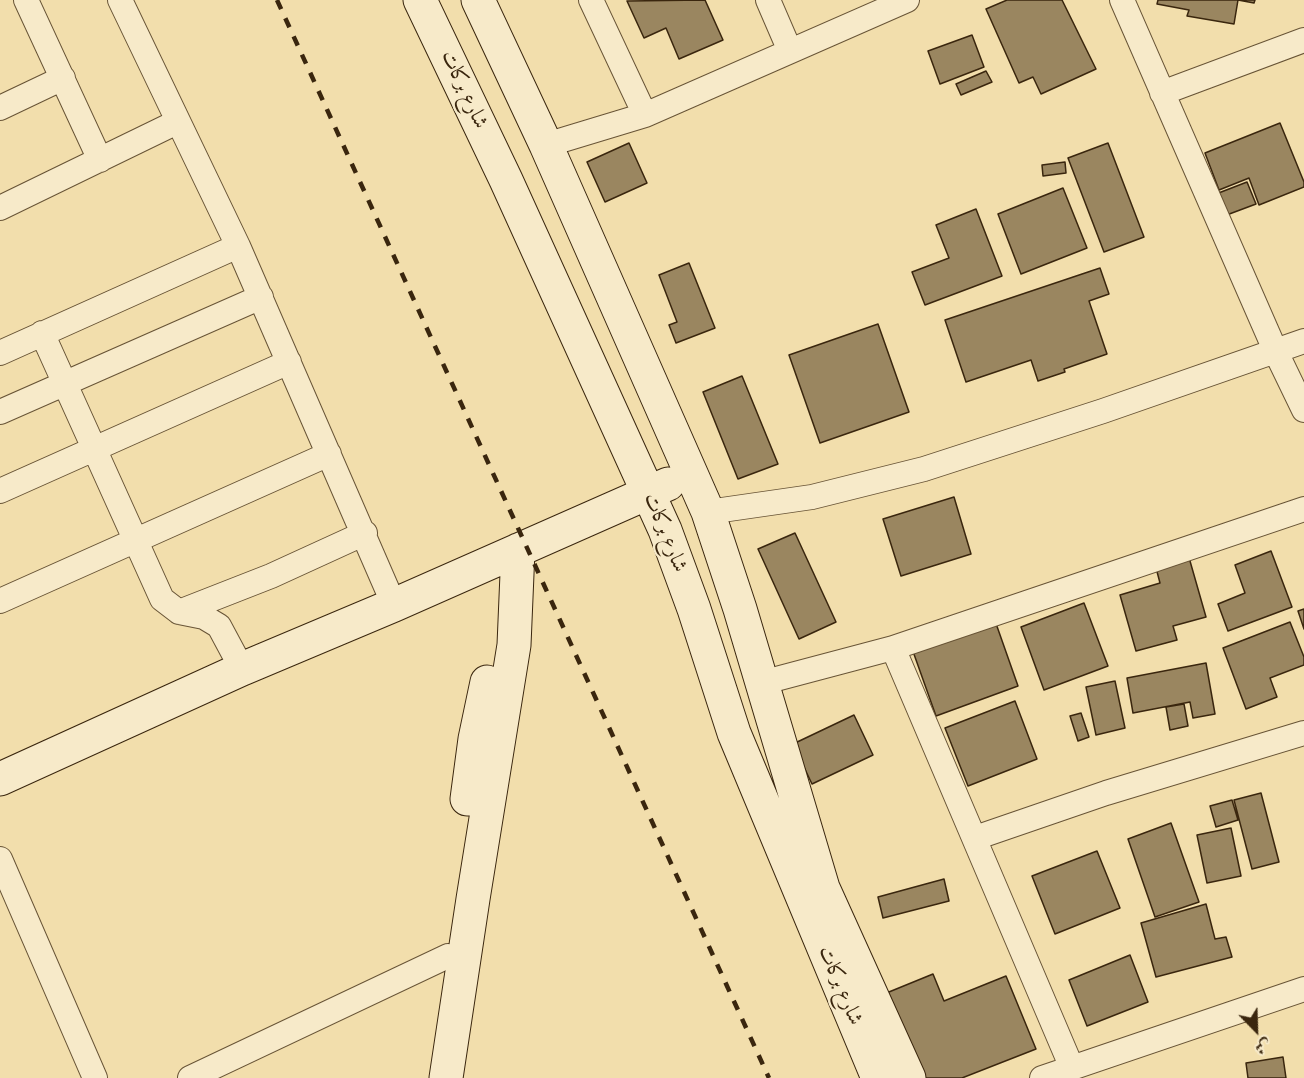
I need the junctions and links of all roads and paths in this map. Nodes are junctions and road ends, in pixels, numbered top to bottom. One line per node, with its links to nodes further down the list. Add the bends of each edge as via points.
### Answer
1 (27, 0): 11 (street)
2 (120, 0): 15 (street)
3 (420, 0): 33 (main road, شارع بركات)
4 (478, 0): 16 (main road, شارع بركات)
5 (591, 0): 14 (street)
6 (768, 0): 10 (street)
7 (907, 0): 10 (street)
8 (1122, 0): 12 (street)
9 (1304, 40): 12 (street)
10 (790, 51): 14 (street)
11 (63, 78): 13 (street); 17 (street)
12 (1162, 93): 23 (street)
13 (0, 108)
14 (645, 115): 16 (street)
15 (177, 122): 17 (street); 19 (street)
16 (546, 145): 31 (main road, شارع بركات)
17 (100, 160): 18 (street)
18 (0, 208)
19 (238, 246): 20 (street); 21 (street)
20 (261, 297): 25 (street); 26 (street)
21 (42, 333): 24 (street); 26 (street)
22 (1304, 341): 23 (street)
23 (1275, 350): 27 (street); 35 (street, via 924,469 812,497)
24 (0, 352)
25 (289, 362): 29 (street); 30 (street)
26 (64, 382): 28 (street); 29 (street)
27 (1304, 410)
28 (0, 412)
29 (94, 449): 32 (street); 37 (street)
30 (329, 454): 36 (street); 37 (street)
31 (690, 474): 33 (main road); 35 (main road, شارع بركات)
32 (0, 491)
33 (648, 492): 38 (main road); 56 (main road, شارع بركات, via 694,609 734,733)
34 (1304, 508): 42 (street)
35 (708, 512): 44 (main road, شارع بركات)
36 (364, 533): 40 (street); 41 (street, via 271,576)
37 (134, 540): 39 (street); 41 (street, via 162,598)
38 (505, 555): 40 (main road); 49 (main road, via 495,641 475,739); 55 (main road, via 517,603 513,654)
39 (0, 601)
40 (394, 604): 43 (main road)
41 (179, 612): 43 (street, via 204,617 219,627)
42 (893, 648): 44 (street); 47 (street)
43 (242, 669): 46 (main road)
44 (761, 683): 57 (main road, شارع بركات, via 823,888)
45 (1304, 733): 47 (street)
46 (0, 779)
47 (975, 837): 51 (street)
48 (0, 859): 52 (street)
49 (448, 956): 53 (street); 54 (main road, via 439,988)
50 (1304, 989): 51 (street)
51 (1072, 1068): 58 (street)
52 (95, 1078)
53 (190, 1078)
54 (426, 1078)
55 (446, 1078)
56 (878, 1078)
57 (909, 1078)
58 (1042, 1078)

